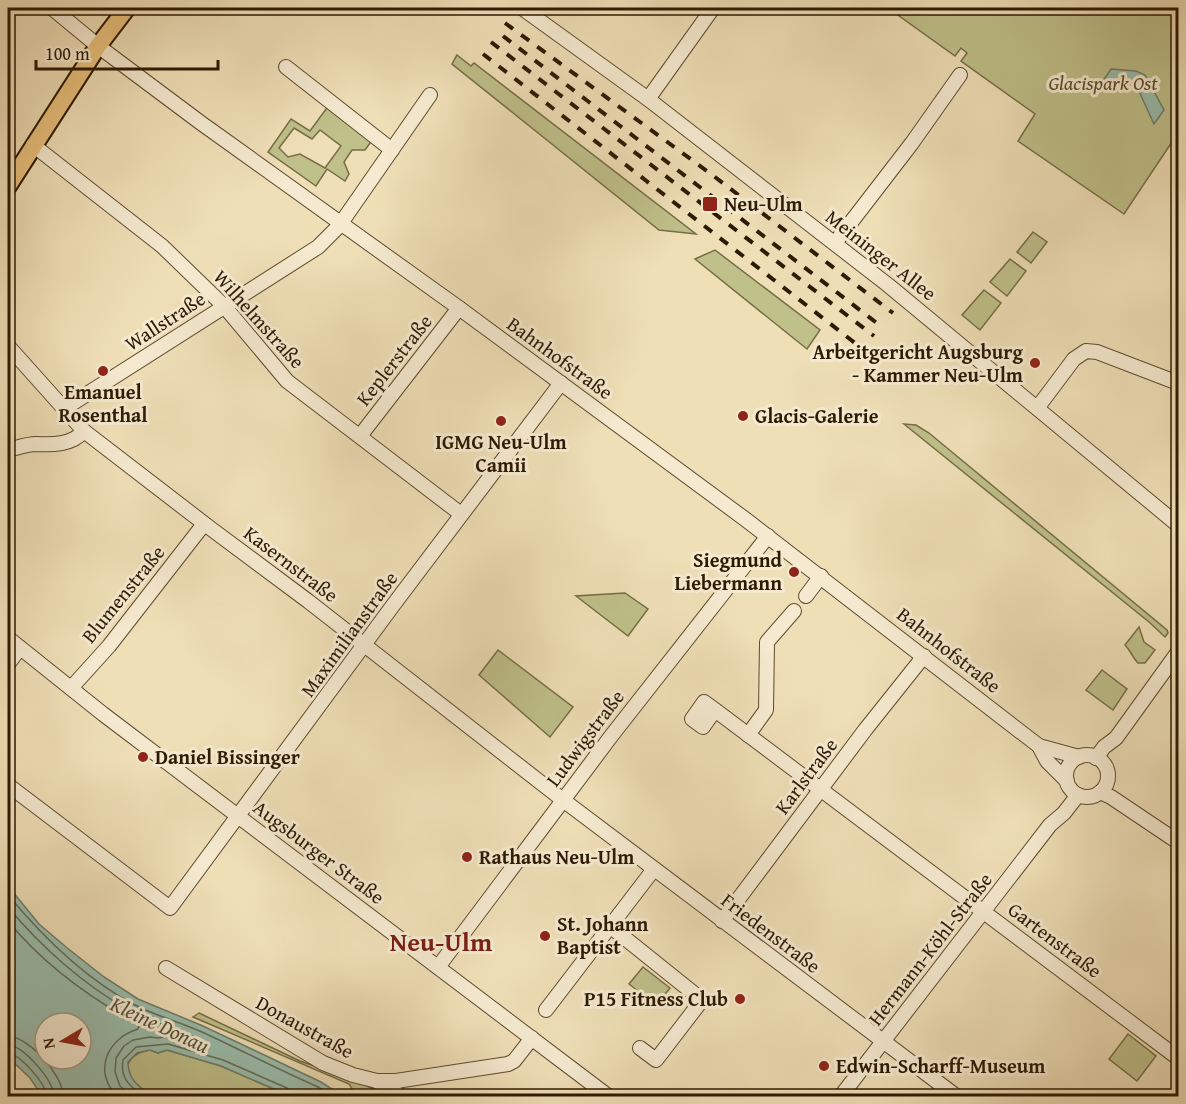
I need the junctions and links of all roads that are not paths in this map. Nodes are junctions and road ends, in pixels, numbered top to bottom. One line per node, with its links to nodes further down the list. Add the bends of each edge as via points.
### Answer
1 (52, 8): 5 (street, Bahnhofstraße)
2 (127, 8): 5 (main road)
3 (522, 8): 9 (street, Meininger Allee)
4 (713, 8): 9 (street)
5 (98, 46): 10 (main road); 13 (street, Bahnhofstraße)
6 (286, 67): 11 (street)
7 (960, 75): 14 (street)
8 (430, 95): 11 (street, Wallstraße)
9 (648, 99): 14 (street, Meininger Allee)
10 (33, 145): 12 (main road); 15 (street, Wilhelmstraße, via 162,246)
11 (392, 150): 13 (street, Wallstraße)
12 (8, 186)
13 (342, 223): 15 (street, Wallstraße, via 318,248); 16 (street, Bahnhofstraße)
14 (835, 243): 20 (street, Meininger Allee)
15 (224, 306): 21 (street, Wallstraße); 23 (street, Wilhelmstraße, via 287,381)
16 (459, 308): 18 (street, Bahnhofstraße); 23 (street, Keplerstraße)
17 (8, 346): 21 (street, Kasernstraße)
18 (561, 383): 25 (street, Maximilianstraße); 28 (street, Bahnhofstraße)
19 (1179, 383): 20 (street, via 1086,351 1074,359)
20 (1038, 407): 27 (street, Meininger Allee)
21 (65, 408): 22 (street, Kasernstraße)
22 (84, 431): 24 (street, via 63,442); 26 (street, Kasernstraße)
23 (360, 436): 25 (street, Wilhelmstraße)
24 (8, 450)
25 (461, 514): 33 (street, Maximilianstraße)
26 (204, 524): 33 (street, Kasernstraße); 38 (street, Blumenstraße, via 109,646)
27 (1179, 525)
28 (768, 536): 29 (street, Bahnhofstraße); 48 (street, Ludwigstraße)
29 (821, 576): 30 (street); 36 (street, Bahnhofstraße)
30 (806, 596)
31 (794, 611): 40 (street, via 767,642 766,710)
32 (8, 638): 34 (street, Augsburger Straße)
33 (364, 645): 48 (street, Kasernstraße); 49 (street, Maximilianstraße)
34 (20, 648): 37 (street); 38 (street, Augsburger Straße)
35 (1179, 652): 43 (street, via 1116,738 1104,747)
36 (924, 656): 41 (street, Bahnhofstraße); 45 (street, Karlstraße)
37 (8, 664)
38 (71, 688): 49 (street, Augsburger Straße)
39 (715, 710): 40 (street, Gartenstraße)
40 (748, 735): 45 (street, Gartenstraße)
41 (1039, 746): 42 (street, Bahnhofstraße); 46 (street, Bahnhofstraße)
42 (1080, 757): 43 (street); 46 (street, Hermann-Köhl-Straße, via 1068,767)
43 (1099, 760): 47 (street, via 1107,775)
44 (8, 785): 49 (street, Maximilianstraße, via 170,908)
45 (820, 789): 52 (street, Gartenstraße); 53 (street, Karlstraße)
46 (1072, 789): 47 (street, via 1092,796); 52 (street, Hermann-Köhl-Straße, via 1064,813 1050,825)
47 (1102, 790): 50 (street)
48 (563, 800): 51 (street, Friedenstraße); 55 (street, Ludwigstraße)
49 (237, 815): 55 (street, Augsburger Straße)
50 (1179, 842)
51 (654, 869): 53 (street, Friedenstraße); 54 (street)
52 (984, 911): 59 (street, Hermann-Köhl-Straße); 61 (street, Gartenstraße)
53 (722, 921): 59 (street, Friedenstraße)
54 (611, 927): 57 (street); 60 (street, via 702,1000 656,1060)
55 (438, 967): 58 (street, Augsburger Straße)
56 (166, 968): 62 (street, Donaustraße, via 323,1063)
57 (546, 1010)
58 (532, 1038): 62 (street, Donaustraße, via 508,1064); 63 (street, Augsburger Straße)
59 (883, 1041): 65 (street, Hermann-Köhl-Straße); 66 (street, Friedenstraße)
60 (640, 1048)
61 (1179, 1058)
62 (377, 1081): 64 (street)
63 (605, 1095)
64 (400, 1096)
65 (841, 1096)
66 (956, 1096)

